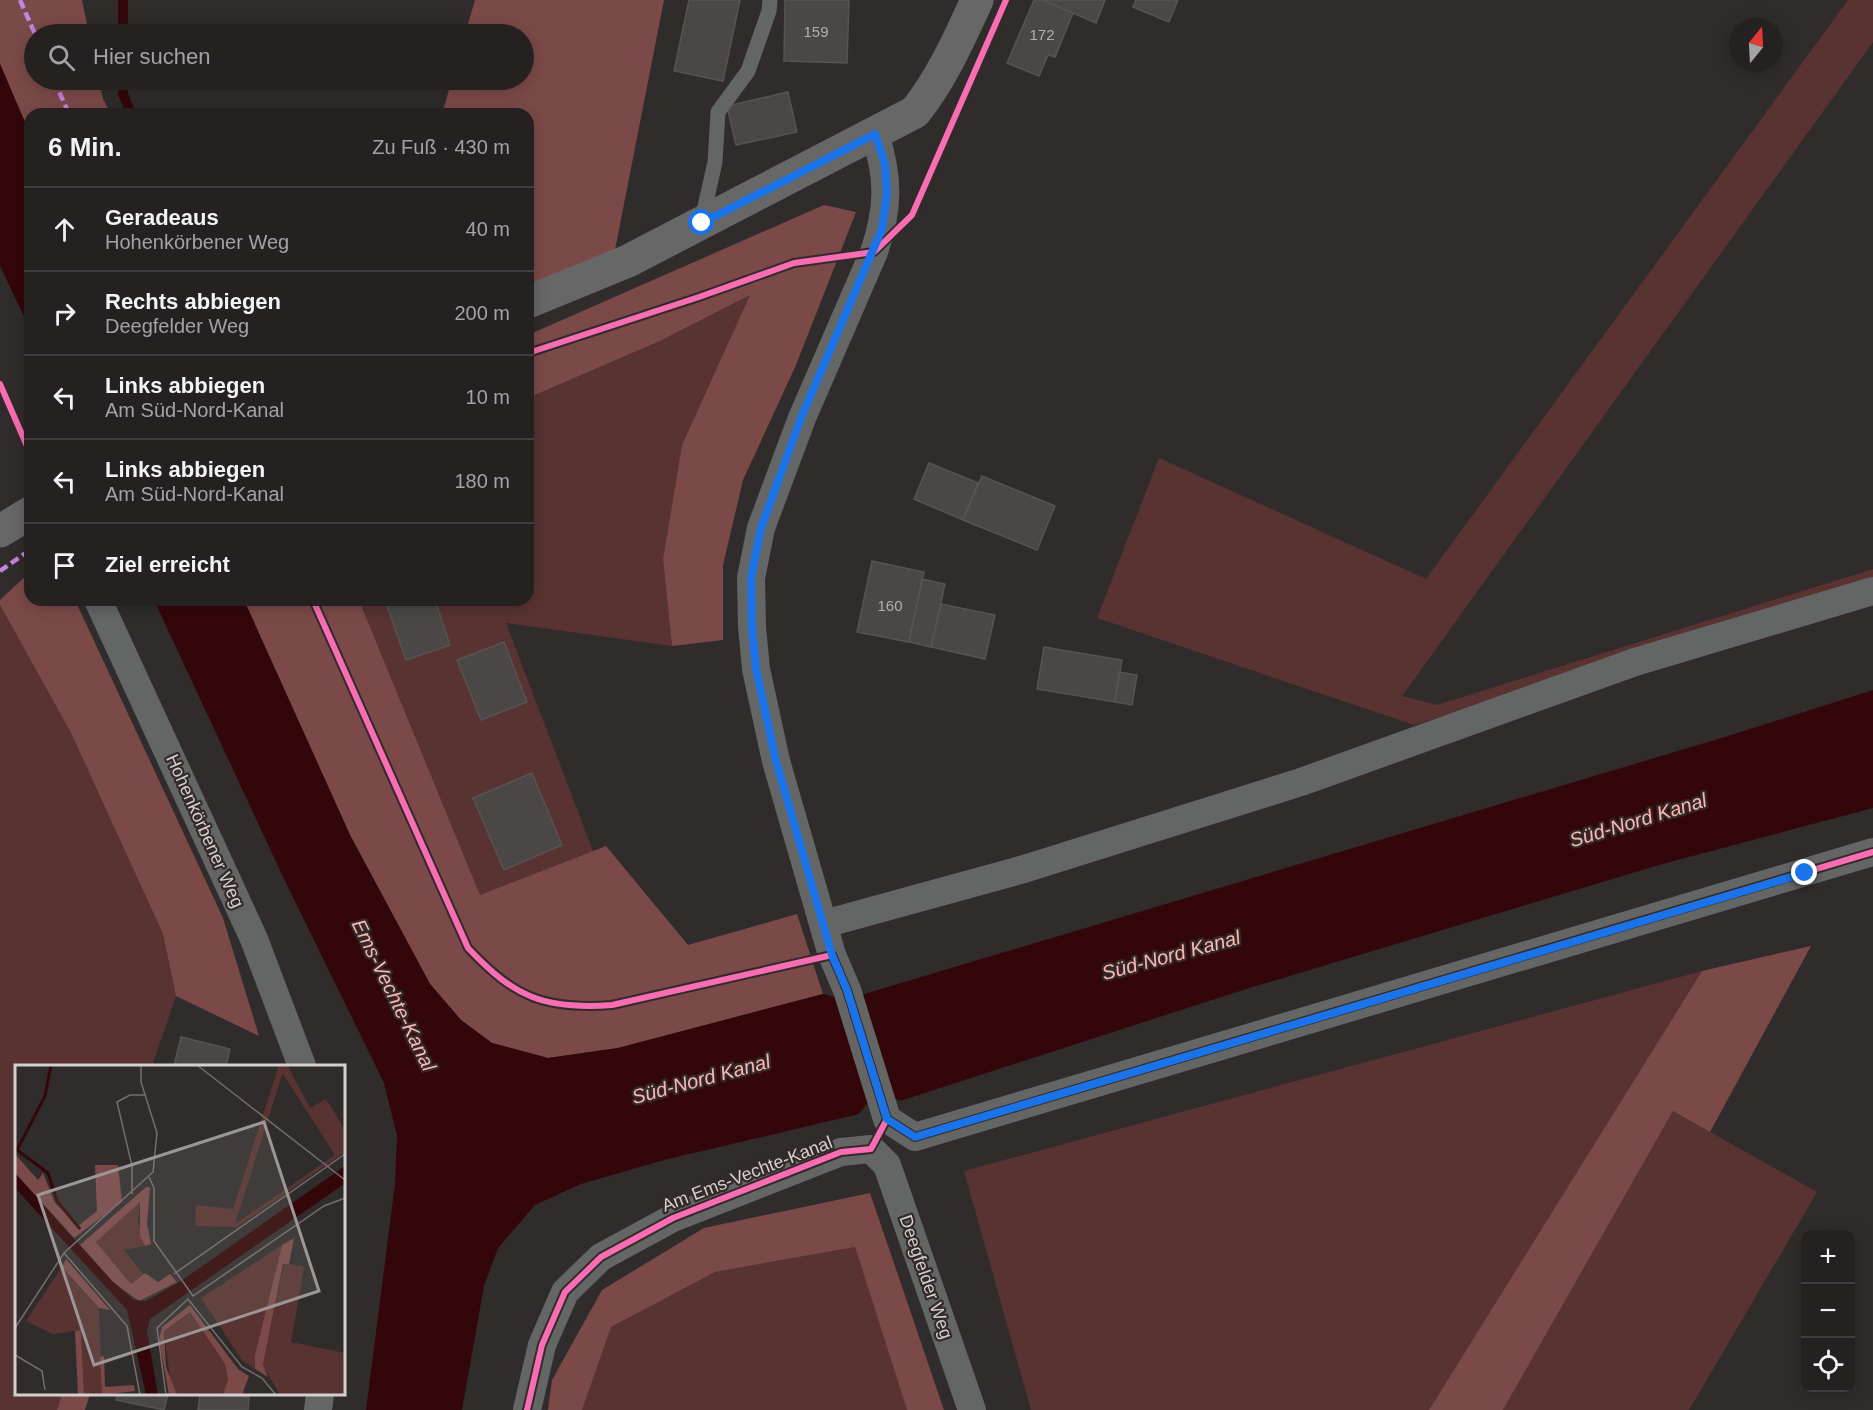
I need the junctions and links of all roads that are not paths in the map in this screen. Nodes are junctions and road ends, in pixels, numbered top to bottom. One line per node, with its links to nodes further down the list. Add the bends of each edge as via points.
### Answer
1 (770, 0): 4 (lane, via 770,11 748,70 718,112 715,162)
2 (977, 0): 3 (street, via 928,96 915,111)
3 (875, 134): 4 (street); 11 (street, via 887,194 882,229 801,418 761,528 751,578 756,669 776,761)
4 (702, 223): 5 (street, via 628,261)
5 (534, 300)
6 (24, 517): 7 (street)
7 (0, 531)
8 (1873, 591): 11 (street, via 1635,662 1301,782 1024,869)
9 (101, 606): 12 (street, Hohenkörbener Weg, via 254,939)
10 (1873, 852): 11 (street, via 915,1137 884,1110)
11 (824, 924)
12 (302, 1065)
13 (871, 1149): 16 (street, Am Ems-Vechte-Kanal, via 841,1152 673,1218 601,1257 566,1292 542,1345); 17 (street, Deegfelder Weg, via 887,1165)
14 (320, 1395): 15 (street)
15 (318, 1410)
16 (527, 1410)
17 (972, 1410)

